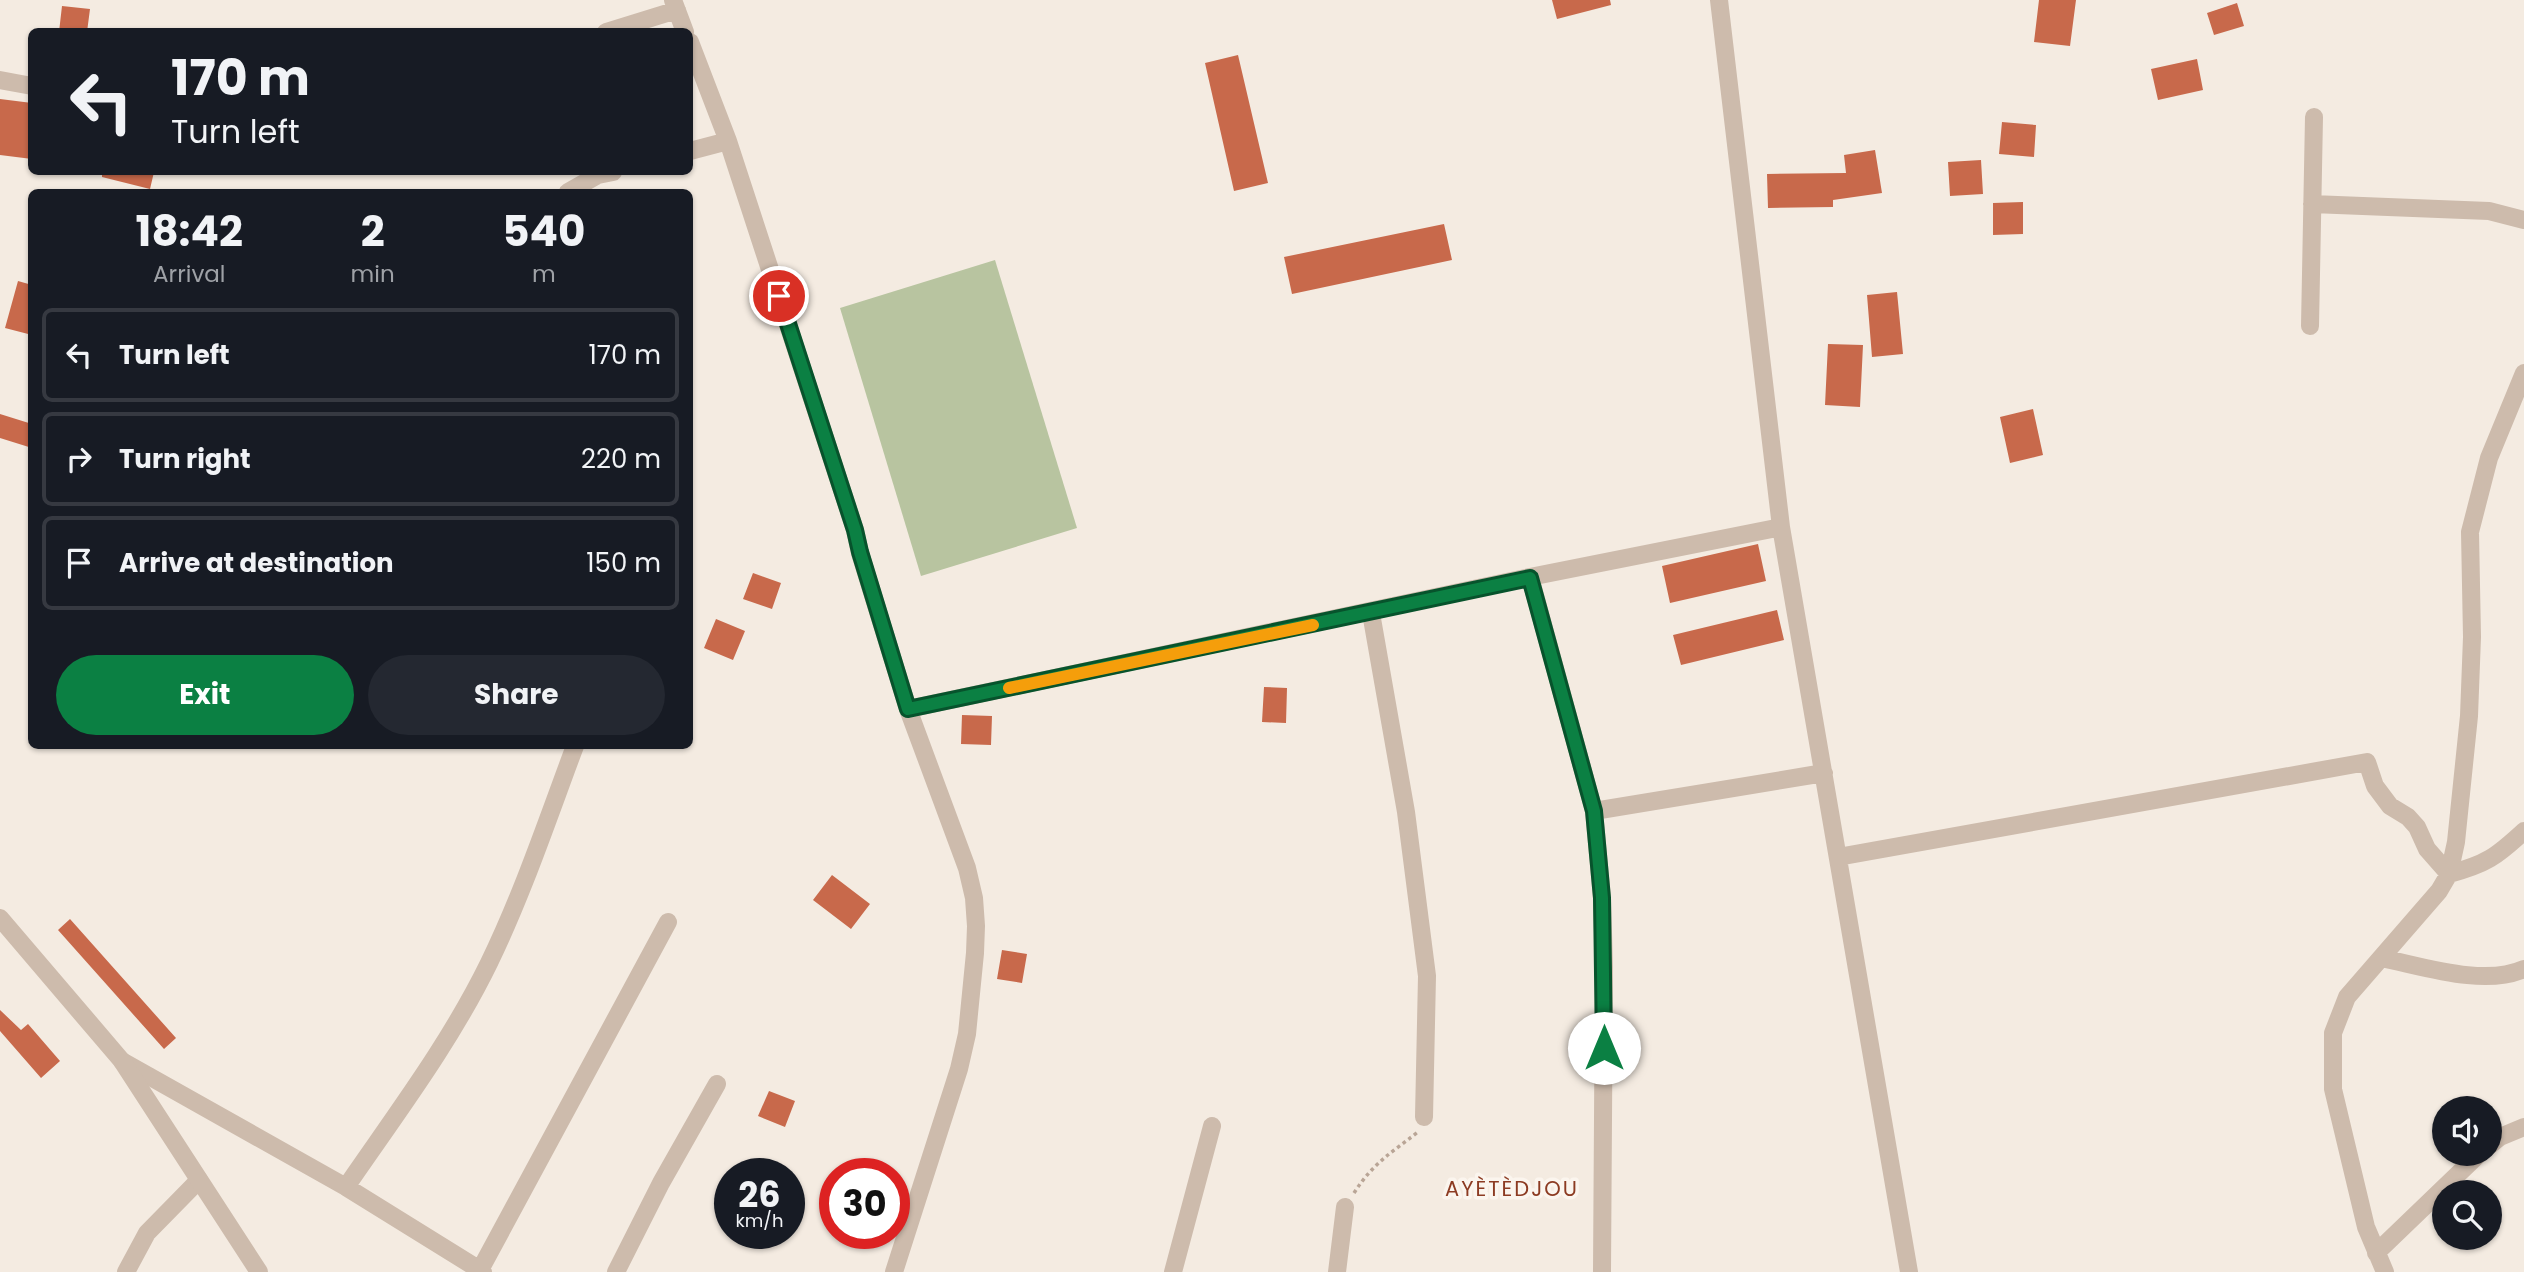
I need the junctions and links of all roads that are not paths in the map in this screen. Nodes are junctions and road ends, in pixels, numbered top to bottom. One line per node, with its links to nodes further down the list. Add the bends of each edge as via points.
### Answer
1 (1718, 0): 18 (street)
2 (675, 5): 3 (street); 4 (street)
3 (616, 28)
4 (684, 28)
5 (693, 50): 9 (street)
6 (0, 80): 7 (street)
7 (28, 85)
8 (2314, 117): 13 (street)
9 (728, 141): 10 (street); 21 (street, via 855,530)
10 (693, 150)
11 (598, 175): 12 (street)
12 (573, 189)
13 (2312, 204): 14 (street, via 2489,211); 15 (street)
14 (2524, 220)
15 (2310, 326)
16 (2524, 373): 17 (street)
17 (2517, 406): 27 (street, via 2485,471 2470,533 2469,716)
18 (1781, 527): 19 (street); 23 (street)
19 (1530, 578): 20 (street); 24 (street)
20 (1371, 613): 21 (street); 34 (street, via 1406,812 1427,976)
21 (908, 709): 47 (street, via 967,868 974,898 975,953 959,1069)
22 (574, 749): 40 (street, via 489,964 432,1063)
23 (1824, 773): 24 (street); 26 (street)
24 (1594, 811): 50 (street, via 1604,967)
25 (2524, 831): 27 (street, via 2477,866)
26 (1838, 858): 27 (street, via 2367,762 2382,796 2417,827 2427,849); 51 (street)
27 (2449, 874): 30 (street)
28 (0, 918): 32 (street)
29 (668, 922): 43 (street)
30 (2381, 958): 31 (street, via 2471,976); 42 (street, via 2347,997 2333,1033 2332,1059 2333,1089)
31 (2524, 969)
32 (122, 1060): 39 (street); 40 (street)
33 (717, 1084): 46 (street)
34 (1424, 1117)
35 (1212, 1126): 48 (street)
36 (2524, 1127): 37 (street)
37 (2502, 1136)
38 (2466, 1166): 42 (street)
39 (199, 1181): 44 (street, via 147,1233); 45 (street)
40 (346, 1187): 43 (street)
41 (1345, 1207): 49 (street)
42 (2376, 1253): 52 (street)
43 (481, 1271)
44 (126, 1272)
45 (259, 1272)
46 (616, 1272)
47 (894, 1272)
48 (1172, 1272)
49 (1336, 1272)
50 (1602, 1272)
51 (1909, 1272)
52 (2385, 1272)

